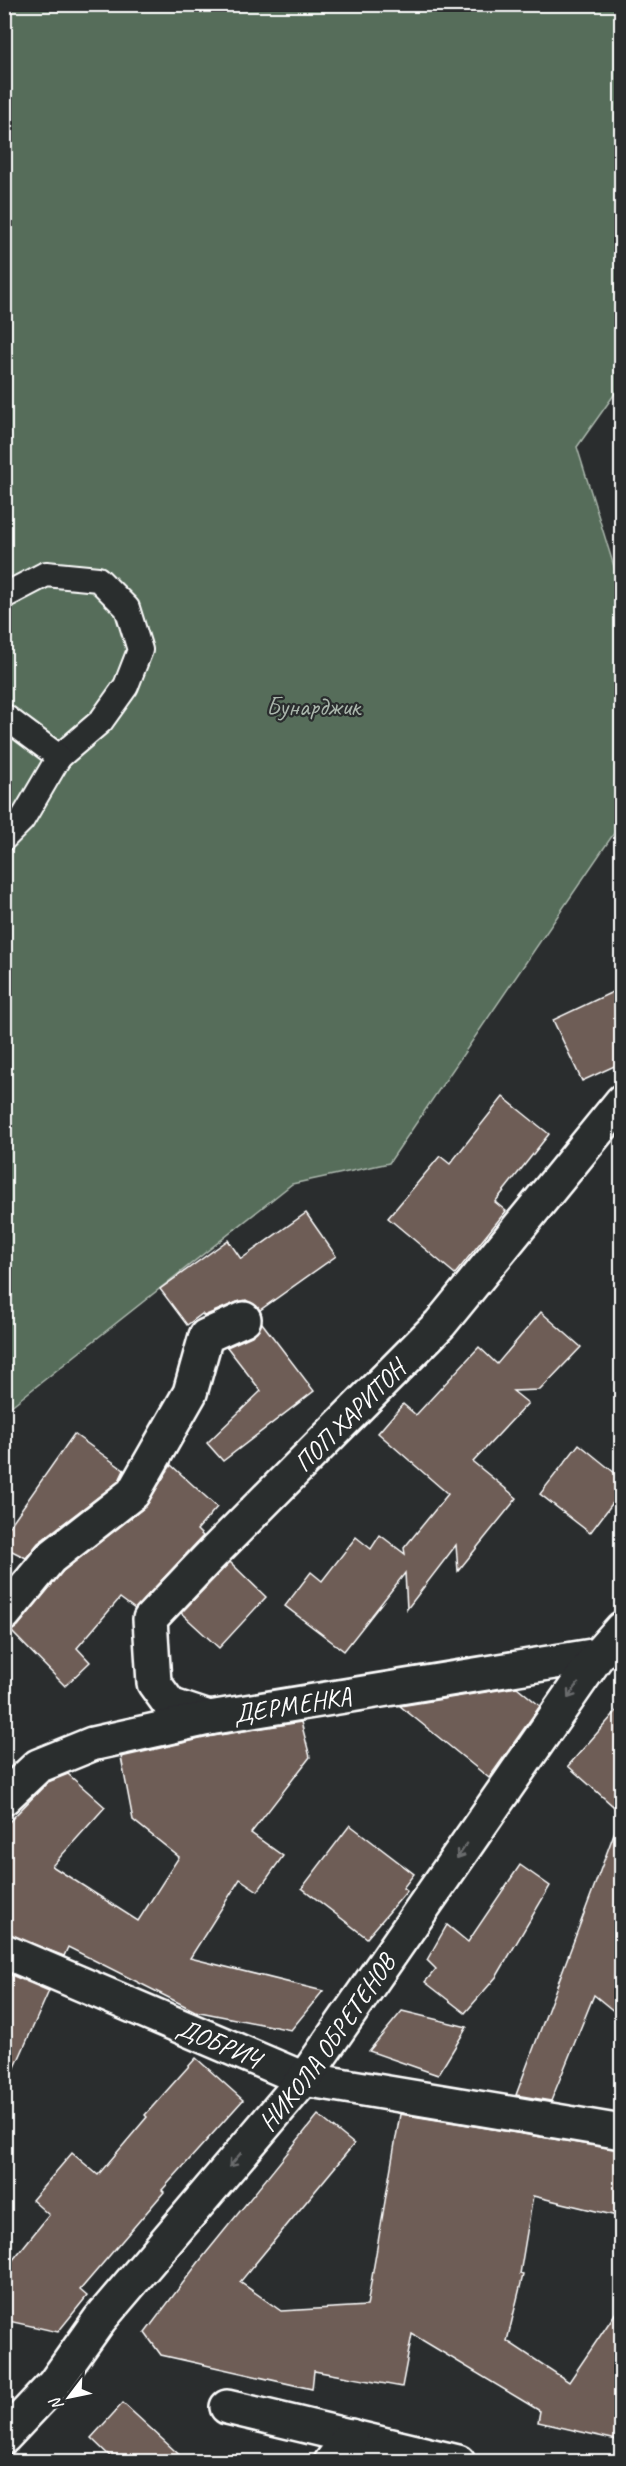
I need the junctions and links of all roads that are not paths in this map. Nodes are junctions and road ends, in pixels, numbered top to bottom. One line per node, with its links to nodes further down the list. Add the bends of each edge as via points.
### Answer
1 (4, 596): 3 (lane, via 46,574 88,578 98,579 127,608 140,650 126,686 101,721)
2 (4, 716): 3 (lane)
3 (59, 757): 4 (lane, via 22,820)
4 (4, 838)
5 (621, 1101): 10 (street, ПОП ХАРИТОН, via 440,1324 150,1619 154,1683 170,1706)
6 (244, 1319): 7 (street, via 206,1336 190,1393 133,1493 50,1558)
7 (4, 1614)
8 (621, 1628): 9 (street, НИКОЛА ОБРЕТЕНОВ)
9 (598, 1655): 10 (street, ДЕРМЕНКА); 13 (street, НИКОЛА ОБРЕТЕНОВ, one-way to 13)
10 (209, 1719): 11 (street, ДЕРМЕНКА, via 92,1744 38,1766)
11 (4, 1798)
12 (4, 1951): 13 (street, ДОБРИЧ)
13 (304, 2079): 14 (street, ДОБРИЧ); 17 (street, НИКОЛА ОБРЕТЕНОВ, one-way to 17, via 100,2319 54,2384)
14 (621, 2132)
15 (227, 2407): 16 (street)
16 (351, 2436): 18 (street); 19 (street)
17 (4, 2437)
18 (331, 2462)
19 (458, 2462)

